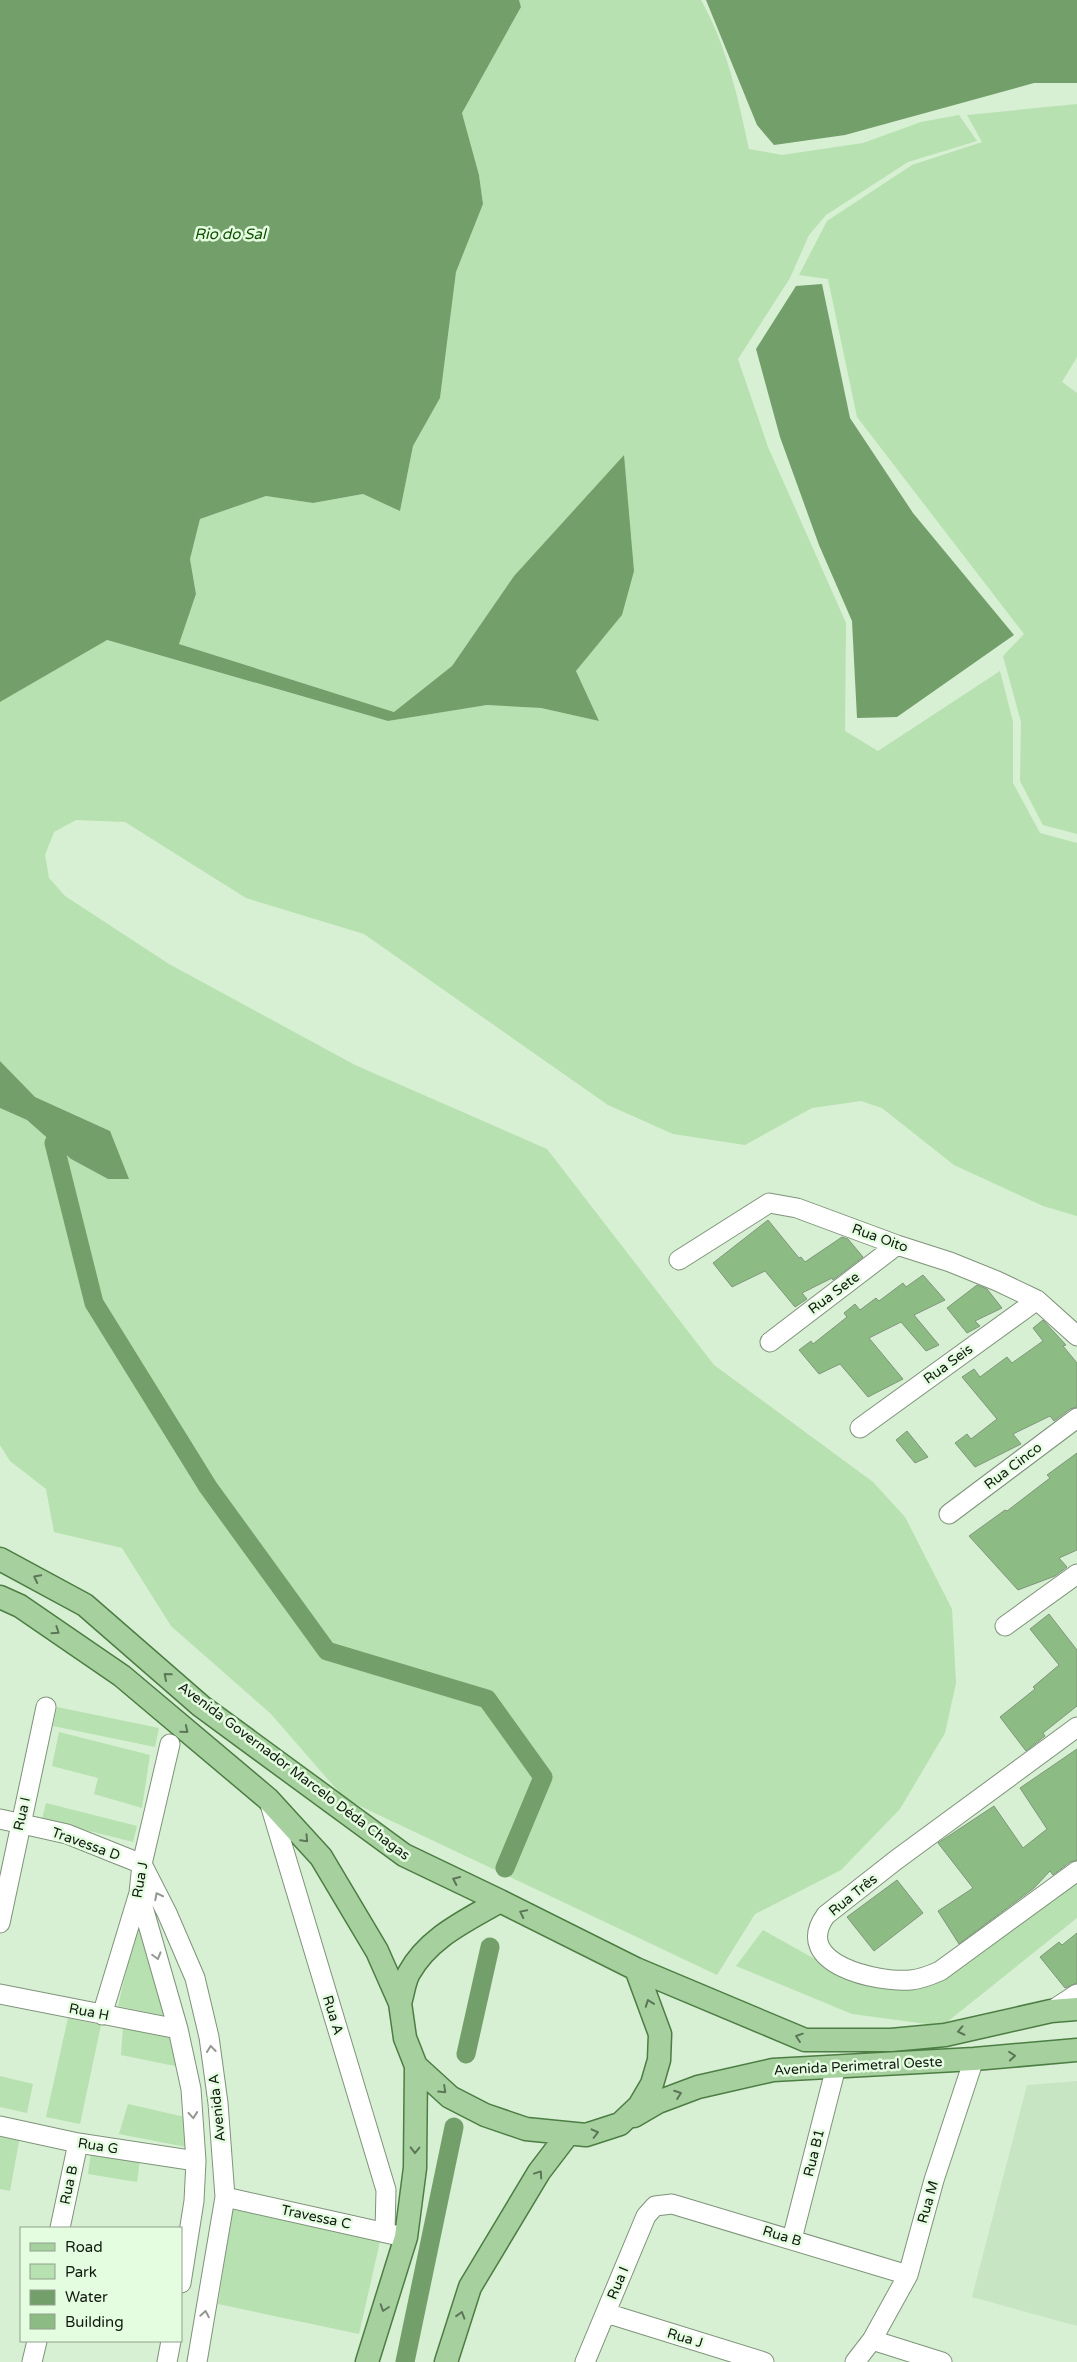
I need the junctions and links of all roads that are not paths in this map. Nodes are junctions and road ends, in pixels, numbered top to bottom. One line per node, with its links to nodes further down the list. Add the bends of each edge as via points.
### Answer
1 (897, 1245): 2 (street, Rua Oito, via 798,1208 769,1203); 3 (street, Rua Oito, via 950,1262); 5 (street, Rua Sete)
2 (679, 1260)
3 (1037, 1300): 4 (street, Rua Oito); 7 (street, Rua Seis)
4 (1077, 1336)
5 (770, 1342)
6 (1077, 1418): 8 (street, Rua Cinco)
7 (860, 1428)
8 (949, 1514)
9 (0, 1559): 22 (main road, Avenida Governador Marcelo Déda Chagas, one-way to 9, via 404,1855 202,1706 85,1605)
10 (1077, 1574): 12 (street)
11 (0, 1597): 16 (main road, one-way to 16, via 20,1606 122,1676)
12 (1005, 1626)
13 (46, 1707): 18 (street, Rua I)
14 (1077, 1727): 20 (street, Rua Três, via 896,1860 826,1916 819,1927 818,1940 829,1959 860,1974 886,1979 920,1978 940,1971)
15 (170, 1744): 19 (street, Rua J)
16 (268, 1799): 27 (main road, one-way to 27, via 321,1857 377,1951); 44 (street, Rua A, via 386,2190)
17 (0, 1819): 18 (street, Travessa D)
18 (20, 1824): 19 (street, Travessa D, via 67,1834); 23 (street, Rua I)
19 (142, 1864): 21 (street, Rua J); 41 (street, Avenida A, one-way to 19, via 218,2103 203,2006 186,1956)
20 (1077, 1870)
21 (139, 1893): 30 (street, Rua J); 31 (street, Avenida A, one-way to 31)
22 (500, 1901): 24 (main road, Avenida Governador Marcelo Déda Chagas, one-way to 22); 27 (main road, via 448,1931 424,1950 408,1974)
23 (0, 1923)
24 (636, 1968): 29 (main road, Avenida Perimetral Oeste, one-way to 24, via 945,2035 891,2040 805,2040); 36 (main road, one-way to 24, via 638,2106 652,2084 659,2060 660,2034)
25 (0, 1994): 30 (street, Rua H)
26 (1077, 1994): 29 (street)
27 (400, 2003): 34 (main road, via 405,2038)
28 (1077, 2009): 29 (main road, Avenida Perimetral Oeste)
29 (1051, 2011)
30 (102, 2015): 31 (street, Rua H)
31 (178, 2029): 40 (street, Avenida A, one-way to 40, via 191,2089)
32 (1077, 2050): 33 (main road, Avenida Perimetral Oeste, one-way to 32)
33 (974, 2059): 35 (main road, Avenida Perimetral Oeste); 47 (street, Rua M, via 934,2180)
34 (416, 2066): 38 (main road, one-way to 38, via 450,2097 485,2115 526,2129); 45 (main road, one-way to 45, via 414,2168)
35 (836, 2067): 36 (main road, Avenida Perimetral Oeste, one-way to 35, via 658,2102 698,2087 773,2070); 46 (street, Rua B1)
36 (620, 2124): 38 (main road, one-way to 36, via 586,2135)
37 (0, 2126): 39 (street, Rua G)
38 (568, 2134): 57 (main road, one-way to 38, via 470,2287 539,2172)
39 (78, 2143): 40 (street, Rua G); 43 (street, Rua B)
40 (196, 2161): 48 (street, Avenida A, via 194,2201)
41 (225, 2198): 44 (street, Travessa C); 55 (street, Avenida A, one-way to 41)
42 (655, 2206): 46 (street, Rua B, via 672,2204); 49 (street, Rua I, via 646,2216)
43 (60, 2227)
44 (384, 2232): 45 (street, Travessa C)
45 (406, 2237): 56 (main road, one-way to 56)
46 (792, 2239): 47 (street, Rua B)
47 (908, 2275): 50 (street, Rua M)
48 (182, 2278)
49 (606, 2313): 58 (street, Rua I); 59 (street, Rua J)
50 (872, 2340): 60 (street); 61 (street)
51 (37, 2342): 53 (street)
52 (171, 2342): 54 (street)
53 (32, 2362)
54 (167, 2362)
55 (197, 2362)
56 (367, 2362)
57 (446, 2362)
58 (585, 2362)
59 (764, 2362)
60 (855, 2362)
61 (942, 2362)

